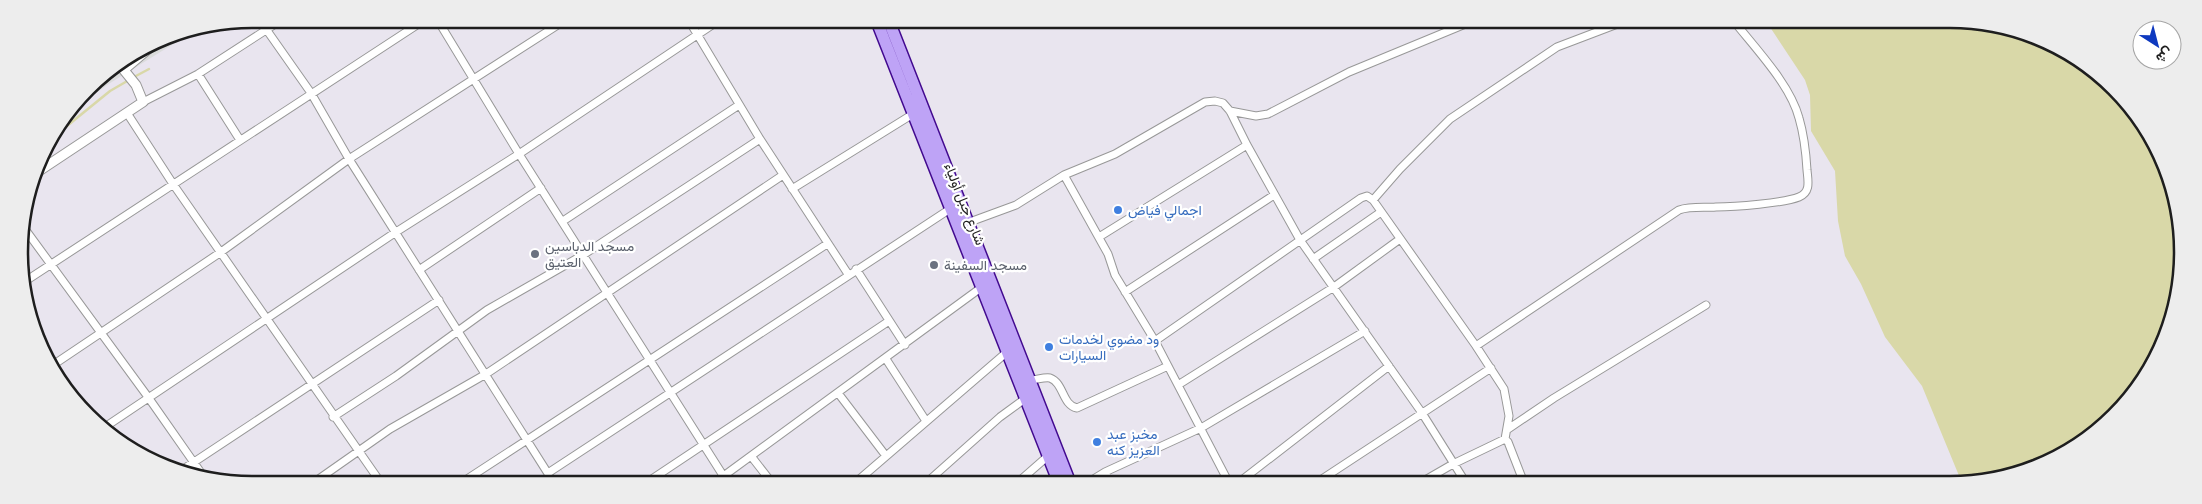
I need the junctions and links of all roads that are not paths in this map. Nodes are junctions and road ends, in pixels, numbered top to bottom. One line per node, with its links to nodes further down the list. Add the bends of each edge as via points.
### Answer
1 (412, 28): 16 (street)
2 (442, 28): 15 (street)
3 (554, 28): 15 (street)
4 (694, 28): 12 (street)
5 (706, 28): 12 (street)
6 (879, 28): 21 (main road, شارع جبل أولياء)
7 (891, 28): 38 (main road, شارع جبل أولياء)
8 (1455, 28): 19 (street, via 1348,72 1268,114 1256,116)
9 (1607, 28): 34 (street, via 1557,47 1466,108 1431,137)
10 (1739, 28): 66 (street, via 1784,87 1799,116 1809,187 1805,194 1764,203 1679,210)
11 (266, 29): 14 (street); 16 (street)
12 (697, 33): 18 (street); 25 (street)
13 (123, 68): 17 (street, via 136,85)
14 (198, 74): 17 (street); 23 (street)
15 (474, 80): 25 (street); 26 (street)
16 (311, 92): 23 (street); 26 (street)
17 (143, 102): 20 (street)
18 (739, 105): 22 (street); 37 (street)
19 (1230, 111): 24 (street); 28 (street, via 1215,100 1205,102 1114,154)
20 (127, 113): 27 (street); 30 (street)
21 (913, 114): 32 (street); 35 (main road, شارع جبل أولياء)
22 (760, 139): 29 (street); 46 (street)
23 (240, 140): 30 (street)
24 (1247, 145): 33 (street); 41 (street)
25 (519, 154): 31 (street); 39 (street)
26 (349, 159): 39 (street); 45 (street)
27 (44, 167)
28 (1064, 175): 38 (street, via 1016,205); 41 (street)
29 (783, 176): 32 (street); 55 (street)
30 (173, 184): 45 (street); 48 (street)
31 (541, 188): 37 (street); 50 (street)
32 (792, 190): 44 (street)
33 (1274, 195): 43 (street); 56 (street)
34 (1373, 200): 36 (street); 43 (street, via 1367,196 1361,198)
35 (950, 209): 49 (street); 53 (main road, شارع جبل أولياء)
36 (1381, 212): 42 (street); 47 (street)
37 (562, 221): 46 (street)
38 (967, 223): 75 (main road, شارع جبل أولياء)
39 (396, 232): 50 (street); 59 (street)
40 (28, 233): 48 (street)
41 (1099, 237): 56 (street)
42 (1400, 239): 54 (street); 66 (street)
43 (1300, 240): 47 (street); 64 (street)
44 (827, 244): 51 (street); 68 (street)
45 (221, 252): 59 (street); 62 (street)
46 (583, 254): 55 (street); 63 (street, via 487,310)
47 (1314, 259): 54 (street)
48 (52, 264): 52 (street); 62 (street)
49 (856, 269): 51 (street); 60 (street)
50 (419, 270): 57 (street)
51 (848, 274): 78 (street)
52 (29, 279)
53 (982, 287): 65 (street); 67 (main road, شارع جبل أولياء)
54 (1334, 288): 61 (street); 77 (street)
55 (607, 292): 68 (street); 74 (street)
56 (1125, 292): 64 (street)
57 (439, 300): 63 (street); 76 (street)
58 (1706, 305): 87 (street)
59 (266, 319): 76 (street); 80 (street)
60 (889, 321): 65 (street); 90 (street)
61 (1365, 331): 72 (street); 86 (street)
62 (102, 333): 70 (street); 80 (street)
63 (458, 333): 74 (street); 83 (street)
64 (1155, 341): 71 (street)
65 (905, 345): 69 (street)
66 (1476, 346): 73 (street)
67 (1007, 352): 81 (main road, شارع جبل أولياء); 84 (street)
68 (650, 359): 78 (street); 89 (street)
69 (886, 359): 79 (street); 84 (street)
70 (57, 362)
71 (1168, 366): 75 (street, via 1077,408 1069,406 1054,380); 77 (street)
72 (1389, 366): 82 (street); 116 (street)
73 (1491, 368): 82 (street); 87 (street, via 1506,396 1510,416)
74 (486, 374): 89 (street); 91 (street, via 404,420)
75 (1030, 380): 112 (main road, شارع جبل أولياء)
76 (311, 384): 83 (street); 95 (street)
77 (1178, 385): 86 (street)
78 (671, 392): 90 (street); 100 (street)
79 (838, 393): 92 (street); 93 (street)
80 (148, 397): 85 (street); 95 (street)
81 (1026, 398): 94 (main road, شارع جبل أولياء); 109 (street, via 1012,406)
82 (1422, 413): 96 (street); 117 (street)
83 (334, 417): 91 (street)
84 (926, 421): 93 (street)
85 (108, 425)
86 (1201, 428): 99 (street); 115 (street)
87 (1508, 429): 88 (street)
88 (1505, 439): 96 (street); 120 (street)
89 (528, 441): 100 (street); 103 (street)
90 (702, 445): 105 (street); 106 (street)
91 (359, 452): 101 (street); 102 (street)
92 (751, 456): 106 (street); 107 (street)
93 (886, 456): 108 (street)
94 (1048, 456): 110 (street); 111 (main road, شارع جبل أولياء)
95 (194, 462): 97 (street); 98 (street)
96 (1453, 464): 118 (street); 119 (street)
97 (187, 467)
98 (199, 470)
99 (1105, 472): 113 (street); 114 (street)
100 (548, 473): 104 (street)
101 (323, 476)
102 (376, 476)
103 (472, 476)
104 (550, 476)
105 (656, 476)
106 (724, 476)
107 (767, 476)
108 (863, 476)
109 (934, 476)
110 (1025, 476)
111 (1056, 476)
112 (1067, 476)
113 (1098, 476)
114 (1107, 476)
115 (1225, 476)
116 (1247, 476)
117 (1327, 476)
118 (1432, 476)
119 (1461, 476)
120 (1520, 476)

